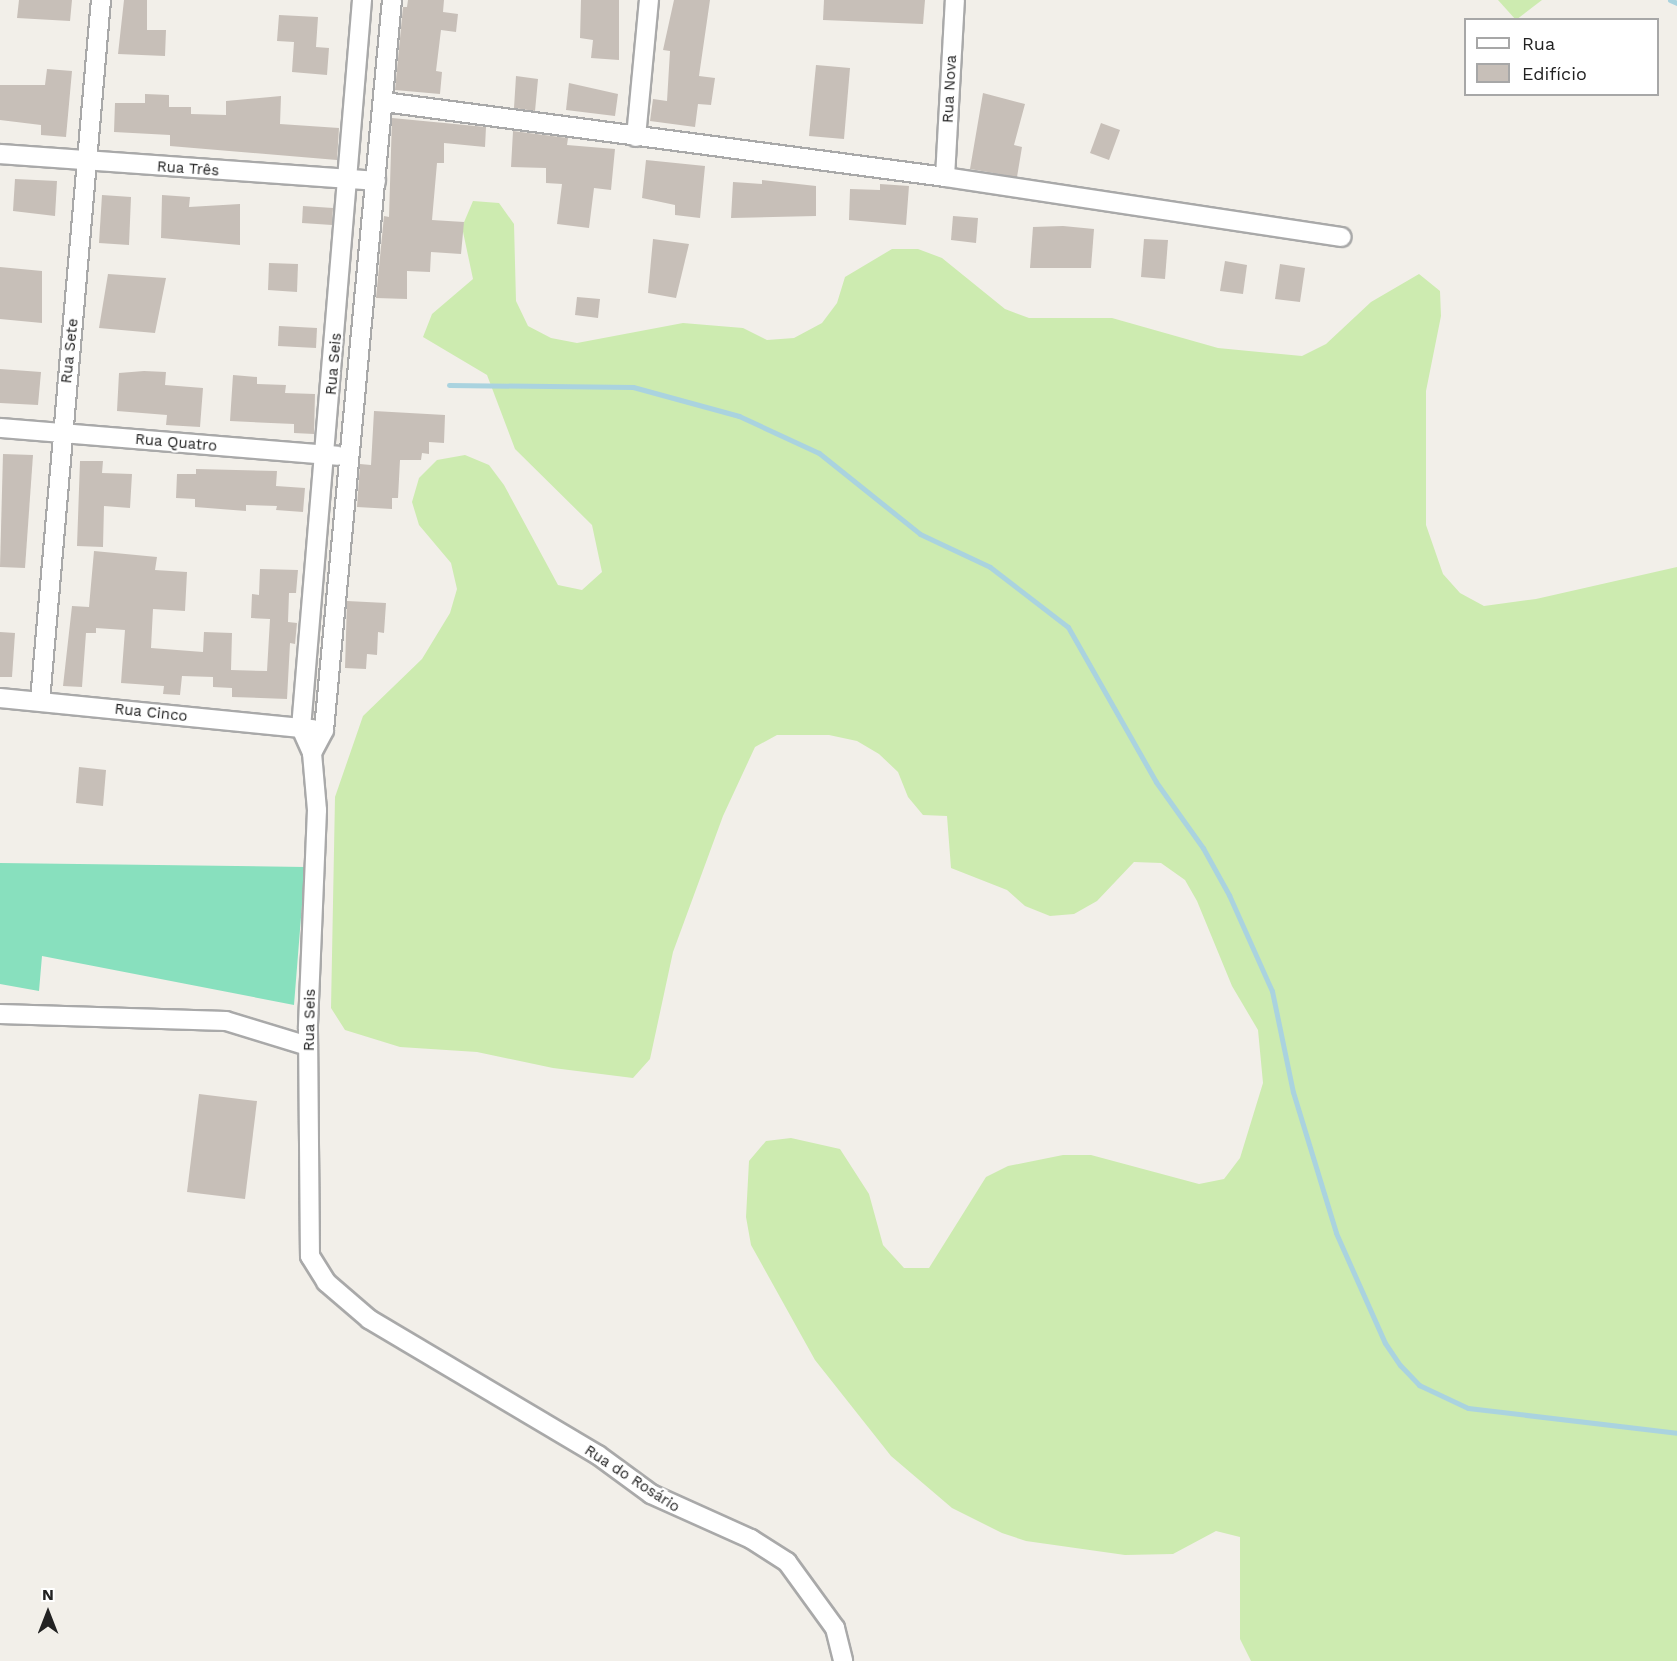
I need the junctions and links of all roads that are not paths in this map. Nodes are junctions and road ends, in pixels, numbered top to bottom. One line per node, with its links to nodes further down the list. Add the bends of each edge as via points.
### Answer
1 (101, 0): 9 (street, Rua Sete)
2 (362, 0): 11 (street, Rua Seis)
3 (393, 0): 6 (street)
4 (649, 0): 7 (street)
5 (955, 0): 10 (street, Rua Nova)
6 (384, 102): 7 (street); 12 (street)
7 (636, 137): 10 (street)
8 (0, 154): 9 (street, Rua Três)
9 (90, 162): 11 (street, Rua Três); 15 (street, Rua Sete)
10 (945, 177): 13 (street)
11 (349, 180): 12 (street, Rua Três); 16 (street, Rua Seis)
12 (376, 182): 17 (street)
13 (1341, 237)
14 (0, 428): 15 (street, Rua Quatro)
15 (61, 434): 16 (street, Rua Quatro); 19 (street, Rua Sete)
16 (327, 455): 17 (street, Rua Quatro); 20 (street, Rua Seis)
17 (352, 457): 21 (street)
18 (0, 698): 19 (street, Rua Cinco)
19 (40, 701): 20 (street, Rua Cinco)
20 (301, 728): 21 (street, Rua Cinco); 22 (street)
21 (324, 730): 22 (street)
22 (312, 753): 24 (street, Rua Seis, via 316,899)
23 (0, 1014): 24 (street, via 226,1021)
24 (308, 1046): 25 (street, Rua Seis, via 312,1150 306,1235 310,1256)
25 (326, 1282): 26 (street, Rua do Rosário, via 369,1319 598,1455 651,1494 770,1549 801,1576 826,1614 840,1642)
26 (843, 1661)

